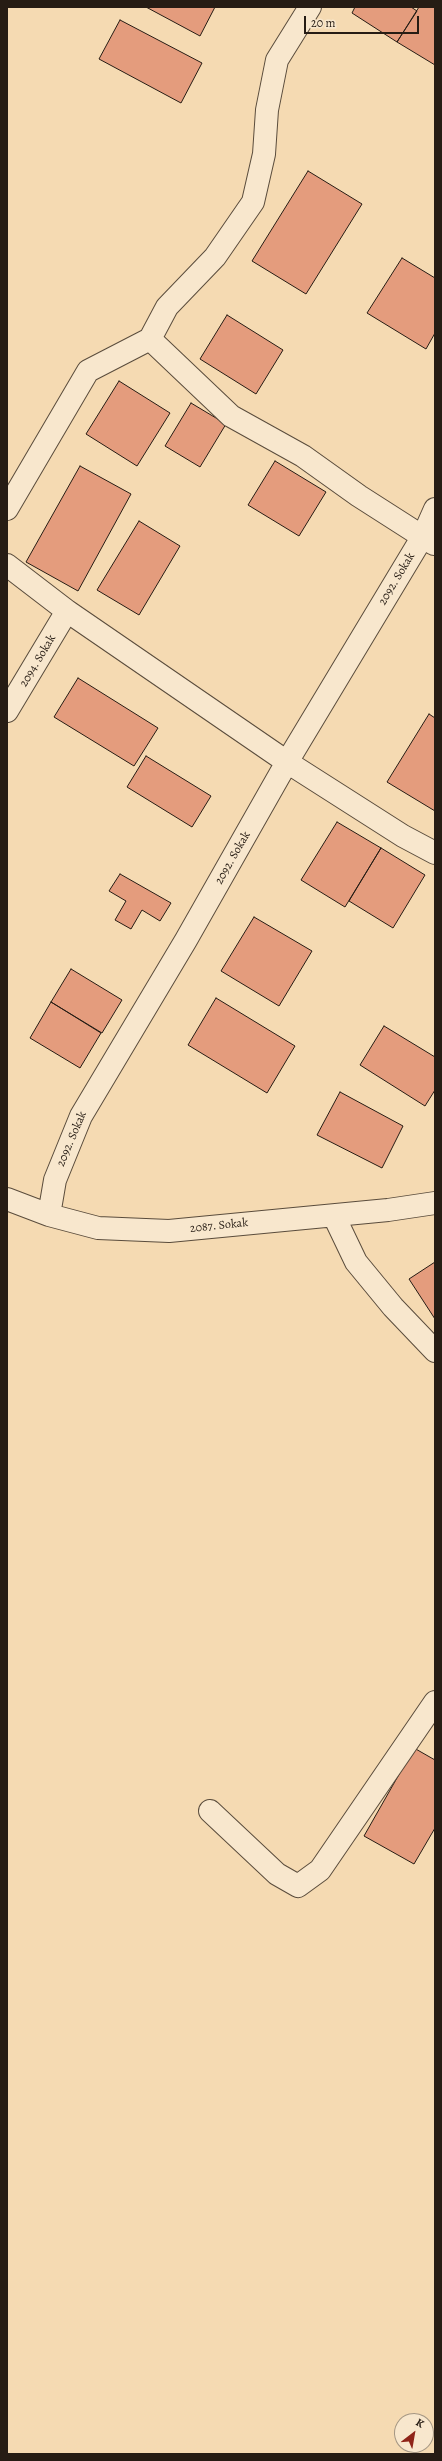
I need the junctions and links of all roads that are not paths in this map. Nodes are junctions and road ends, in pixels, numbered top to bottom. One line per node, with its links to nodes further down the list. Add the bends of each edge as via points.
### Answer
1 (310, 7): 2 (street, via 277,60 267,110 264,154 253,202 215,256 166,307)
2 (150, 339): 3 (street, via 88,371); 5 (street, via 231,416 303,456 359,496)
3 (7, 509)
4 (435, 509): 5 (street, 2092. Sokak)
5 (429, 540): 9 (street, 2092. Sokak)
6 (7, 565): 7 (street)
7 (67, 611): 8 (street, 2094. Sokak); 9 (street)
8 (7, 711)
9 (287, 762): 10 (street, via 403,836); 13 (street, 2092. Sokak, via 186,940 80,1116 55,1180)
10 (435, 853)
11 (7, 1199): 13 (street, 2087. Sokak)
12 (435, 1203): 14 (street, 2087. Sokak)
13 (49, 1215): 14 (street, 2087. Sokak, via 98,1228 169,1231)
14 (334, 1216): 15 (street, via 356,1262 393,1307)
15 (435, 1351)
16 (435, 1702): 17 (street, via 320,1870 298,1886 277,1874)
17 (210, 1811)

